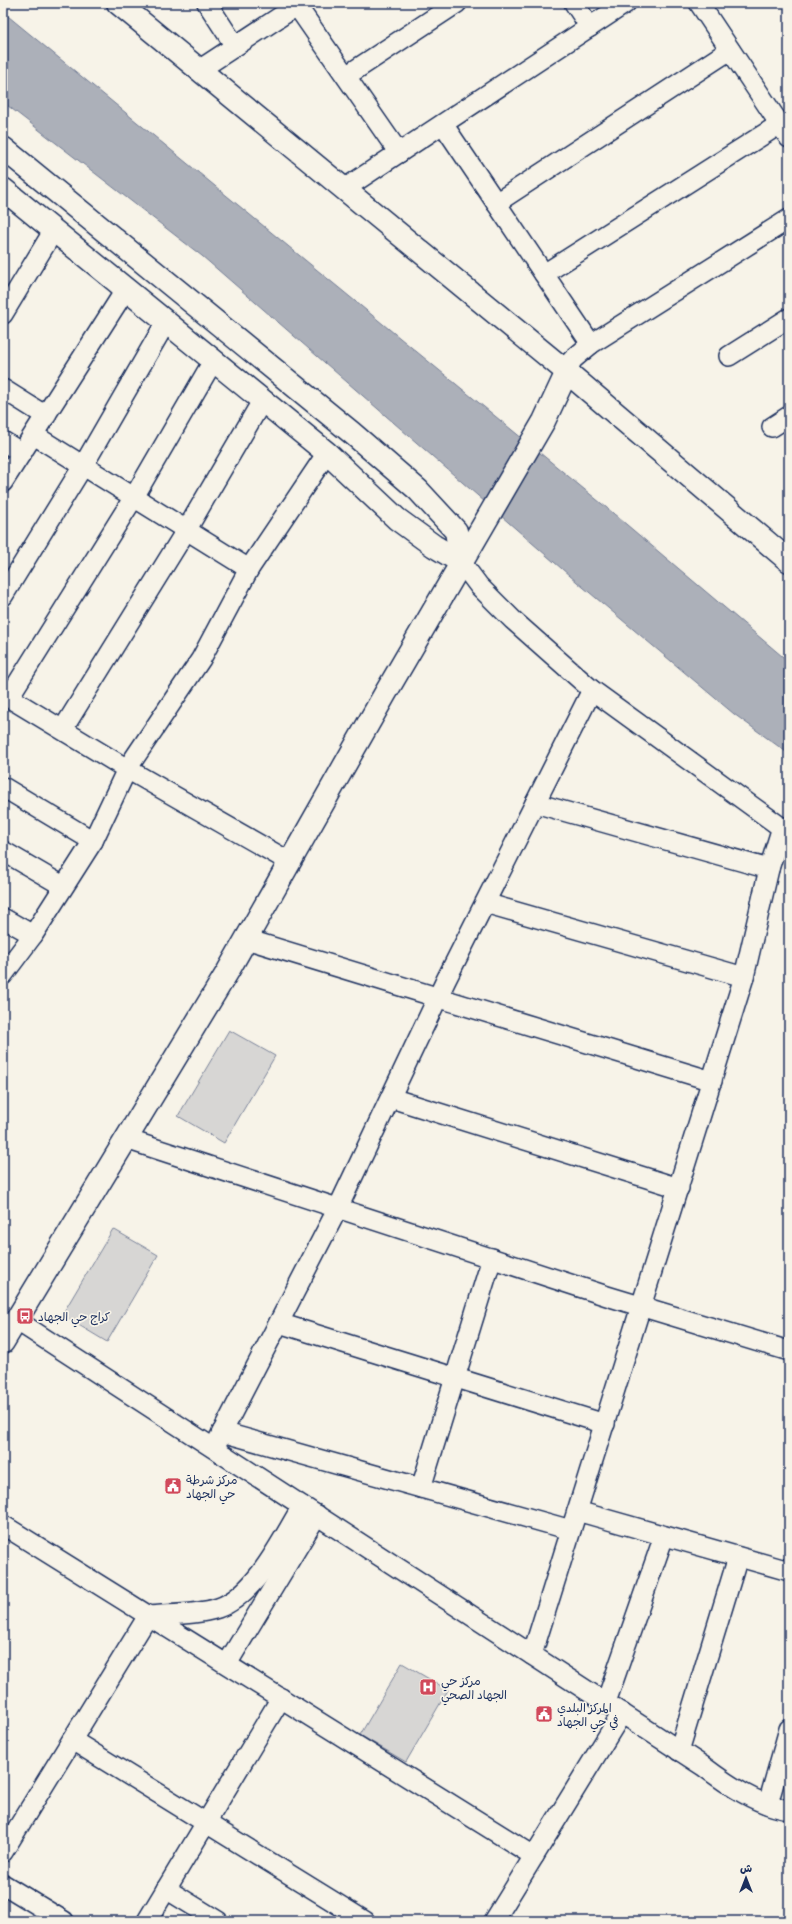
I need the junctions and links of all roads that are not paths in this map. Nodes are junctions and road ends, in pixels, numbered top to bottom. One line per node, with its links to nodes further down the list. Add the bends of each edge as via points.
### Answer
1 (208, 3): 9 (street)
2 (457, 3): 12 (street)
3 (574, 3): 8 (street)
4 (626, 3): 8 (street)
5 (699, 3): 10 (street)
6 (299, 4): 9 (street); 12 (street)
7 (128, 6): 11 (street)
8 (590, 27): 13 (street)
9 (235, 46): 11 (street)
10 (730, 50): 14 (street); 19 (street)
11 (199, 70): 18 (street)
12 (346, 76): 16 (street)
13 (443, 124): 16 (street); 19 (street)
14 (784, 131): 22 (street)
15 (3, 148): 45 (street, via 352,433 418,490 456,531)
16 (399, 153): 18 (street)
17 (3, 189): 21 (street)
18 (344, 189): 30 (street)
19 (496, 203): 22 (street)
20 (789, 219): 27 (street)
21 (54, 230): 23 (street); 24 (street)
22 (544, 274): 27 (street)
23 (126, 289): 26 (street); 33 (street)
24 (3, 314)
25 (789, 318): 28 (street)
26 (166, 322): 29 (street); 40 (street)
27 (591, 344): 30 (street, via 572,360)
28 (729, 356)
29 (213, 361): 32 (street); 42 (street)
30 (566, 372): 44 (street); 45 (street, via 544,421)
31 (3, 389): 33 (street)
32 (262, 400): 39 (street); 43 (street)
33 (46, 416): 36 (street)
34 (789, 416): 35 (street)
35 (772, 427)
36 (34, 435): 38 (street); 40 (street)
37 (3, 441): 38 (street)
38 (22, 453): 41 (street)
39 (327, 453): 45 (street, via 397,519 434,546); 46 (street)
40 (84, 466): 42 (street); 47 (street)
41 (3, 482)
42 (134, 497): 43 (street); 49 (street)
43 (187, 530): 46 (street); 50 (street)
44 (789, 561)
45 (462, 562): 48 (street, via 479,586 513,620); 57 (street)
46 (249, 569): 51 (street, via 200,659)
47 (3, 596)
48 (592, 690): 53 (street); 54 (street)
49 (6, 695): 50 (street)
50 (63, 729): 51 (street)
51 (127, 769): 55 (street); 57 (street)
52 (3, 787): 55 (street)
53 (535, 802): 58 (street); 60 (street)
54 (786, 830): 58 (street)
55 (93, 841): 59 (street)
56 (3, 851): 59 (street)
57 (290, 862): 63 (street)
58 (769, 869): 65 (street)
59 (63, 886): 62 (street)
60 (485, 903): 65 (street); 66 (street)
61 (3, 918): 62 (street)
62 (33, 935): 64 (street)
63 (246, 938): 66 (street); 69 (street)
64 (3, 975)
65 (744, 978): 67 (street)
66 (438, 997): 67 (street); 68 (street)
67 (712, 1081): 70 (street)
68 (391, 1098): 70 (street); 71 (street)
69 (126, 1139): 71 (street); 74 (street)
70 (679, 1188): 73 (street)
71 (338, 1208): 72 (street); 75 (street)
72 (492, 1258): 73 (street); 78 (street)
73 (642, 1306): 77 (street); 79 (street)
74 (10, 1316): 76 (street); 80 (street)
75 (279, 1323): 78 (street); 80 (street)
76 (3, 1342)
77 (789, 1351)
78 (455, 1376): 79 (street); 81 (street)
79 (605, 1424): 83 (street)
80 (218, 1440): 81 (street); 82 (street)
81 (421, 1488): 85 (street)
82 (310, 1510): 89 (street, via 256,1578 238,1596 220,1607 202,1612); 90 (street); 91 (street)
83 (577, 1511): 85 (street); 86 (street)
84 (3, 1525): 89 (street)
85 (571, 1530): 90 (street)
86 (664, 1536): 87 (street); 93 (street)
87 (738, 1556): 88 (street); 97 (street)
88 (789, 1571)
89 (148, 1616): 91 (street); 96 (street)
90 (532, 1655): 93 (street)
91 (227, 1664): 92 (street)
92 (281, 1698): 100 (street); 102 (street)
93 (606, 1702): 94 (street)
94 (622, 1713): 97 (street); 102 (street)
95 (789, 1729): 98 (street)
96 (72, 1740): 100 (street); 101 (street)
97 (679, 1751): 98 (street, via 724,1782 751,1798)
98 (768, 1804): 99 (street)
99 (789, 1810)
100 (206, 1823): 104 (street); 108 (street)
101 (3, 1852)
102 (534, 1856): 109 (street)
103 (3, 1884): 105 (street)
104 (166, 1890): 106 (street); 107 (street)
105 (60, 1920)
106 (148, 1921)
107 (218, 1921)
108 (364, 1921)
109 (494, 1921)

